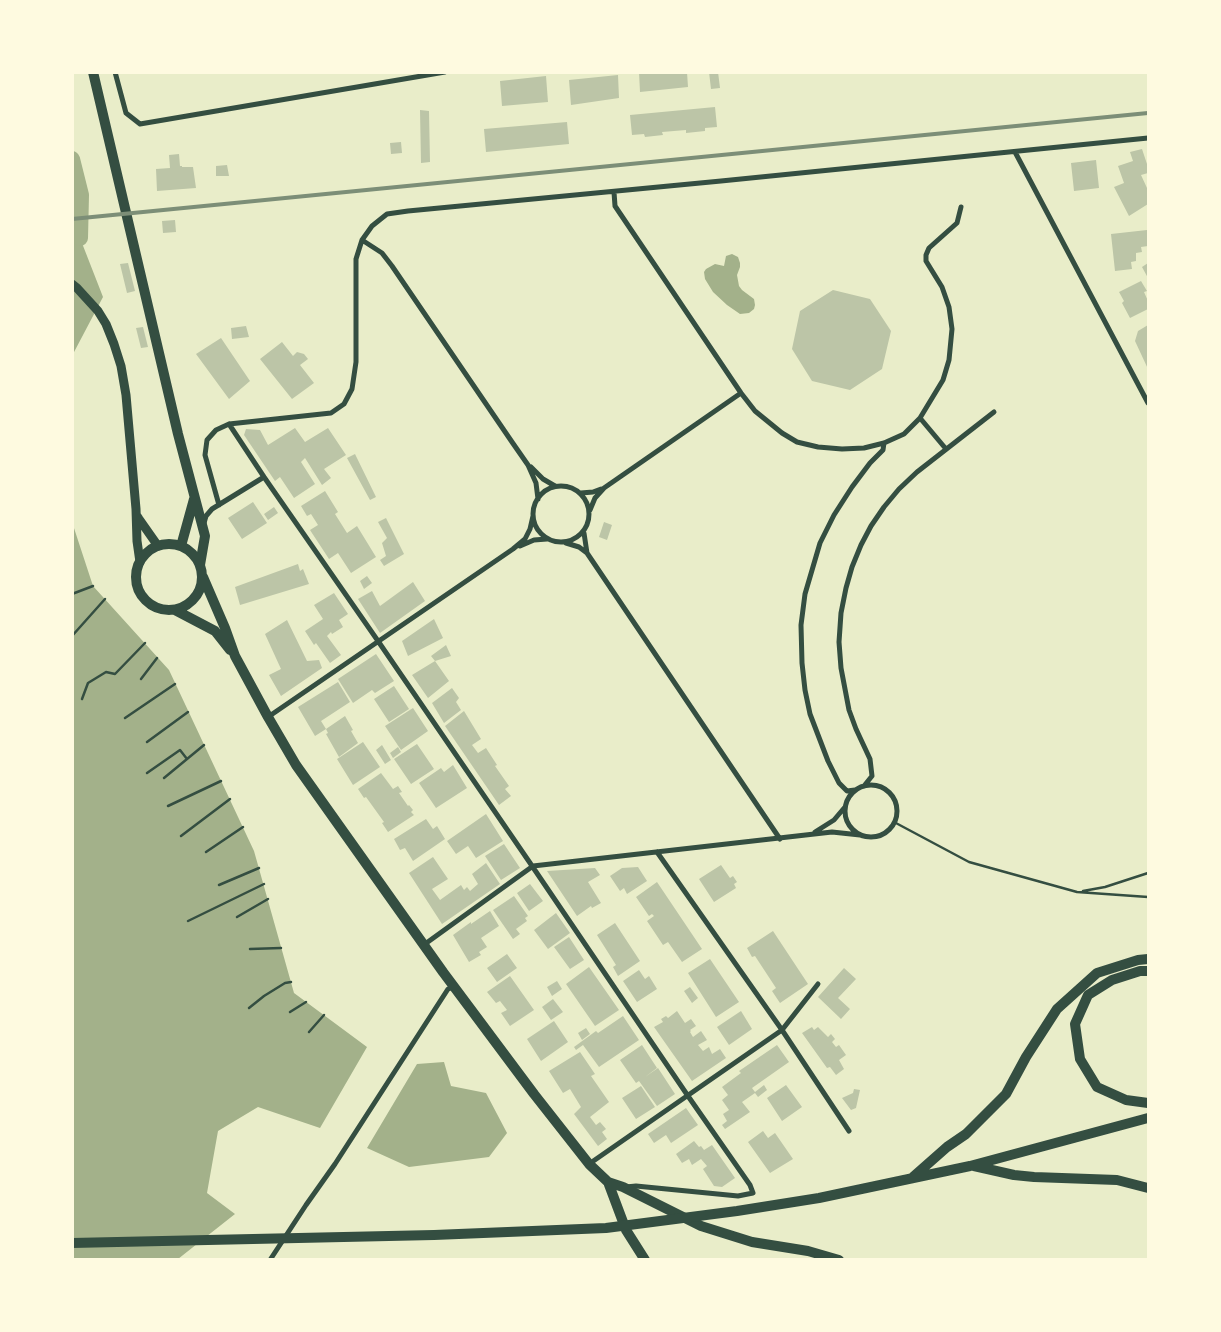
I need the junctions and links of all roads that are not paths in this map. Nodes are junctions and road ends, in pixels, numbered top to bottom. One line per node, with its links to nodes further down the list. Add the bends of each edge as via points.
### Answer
1 (93, 72): 22 (main road)
2 (115, 72): 3 (street, via 126,113 140,124)
3 (445, 72)
4 (1148, 138): 5 (street)
5 (1015, 152): 6 (street); 11 (street)
6 (614, 192): 8 (street, via 387,214); 10 (street, via 616,206)
7 (961, 207): 13 (street, via 957,222 929,248 926,255 926,262 942,287 952,329 943,380)
8 (362, 240): 14 (street, via 356,259 356,362 352,389 344,404 331,412); 17 (street, via 382,253 392,266)
9 (72, 284): 26 (street, via 106,324 121,366)
10 (742, 393): 15 (street, via 768,423 797,442 842,449); 20 (street)
11 (1148, 403)
12 (994, 412): 16 (street)
13 (920, 418): 15 (street, via 904,434); 16 (street)
14 (229, 424): 18 (street); 24 (street, via 216,430 207,440 205,455)
15 (884, 443): 44 (street, via 883,450 870,463 834,515 820,543 805,594 801,625 802,663 810,714 839,783 847,791)
16 (946, 449): 43 (street, via 916,472 884,507 861,545 846,588 841,613 840,668 849,710 870,759 872,776)
17 (528, 465): 19 (street); 23 (street, via 536,483)
18 (264, 478): 24 (street); 40 (street)
19 (555, 486): 21 (street, via 573,488); 23 (street)
20 (604, 488): 21 (street); 25 (street)
21 (581, 493): 25 (street)
22 (195, 497): 28 (main road); 33 (main road)
23 (538, 499): 27 (street)
24 (219, 505): 28 (street, via 206,516)
25 (590, 510): 29 (street)
26 (136, 511): 32 (street); 36 (street)
27 (533, 516): 30 (street, via 540,534); 34 (street, via 525,539)
28 (203, 526): 37 (main road, via 205,536)
29 (584, 533): 31 (street); 35 (street)
30 (547, 539): 31 (street); 34 (street, via 534,540)
31 (566, 543): 35 (street)
32 (158, 546): 33 (main road); 36 (main road, via 147,552)
33 (181, 546): 37 (main road, via 193,554)
34 (513, 549): 40 (street)
35 (587, 553): 48 (street)
36 (140, 562): 39 (main road, via 136,580 143,597 157,608)
37 (200, 566): 38 (main road)
38 (203, 577): 39 (main road, via 193,601); 41 (main road)
39 (175, 610): 41 (main road, via 215,630)
40 (378, 641): 42 (street); 50 (street)
41 (236, 656): 42 (main road)
42 (268, 717): 51 (main road, via 296,765)
43 (864, 786): 44 (street); 47 (street, via 873,785 888,792 896,806 896,814 890,829 883,834 876,837)
44 (855, 790): 45 (street)
45 (845, 807): 46 (street, via 834,820); 47 (street, via 848,823)
46 (812, 834): 47 (street); 48 (street)
47 (860, 834)
48 (780, 839): 49 (street)
49 (657, 852): 50 (street); 56 (street)
50 (533, 866): 51 (street); 57 (street)
51 (425, 944): 55 (main road)
52 (1148, 959): 63 (main road, via 1097,973 1057,1009 1006,1094 966,1134 947,1146)
53 (1148, 971): 58 (main road, via 1112,980 1088,995 1075,1024 1080,1059 1097,1087 1126,1100)
54 (818, 984): 56 (street)
55 (455, 986): 61 (main road); 68 (street, via 448,989)
56 (782, 1030): 57 (street); 60 (street)
57 (688, 1096): 61 (street); 65 (street, via 753,1193 738,1196)
58 (1148, 1103)
59 (1148, 1118): 62 (main road)
60 (849, 1131)
61 (589, 1164): 64 (main road)
62 (970, 1166): 63 (main road); 66 (main road, via 1034,1177 1117,1180)
63 (912, 1179): 67 (main road, via 819,1198 606,1228 434,1236)
64 (608, 1182): 65 (main road); 69 (main road, via 626,1230)
65 (623, 1187): 70 (main road, via 701,1226 752,1242)
66 (1148, 1188)
67 (72, 1243)
68 (270, 1260)
69 (646, 1260)
70 (840, 1260)

